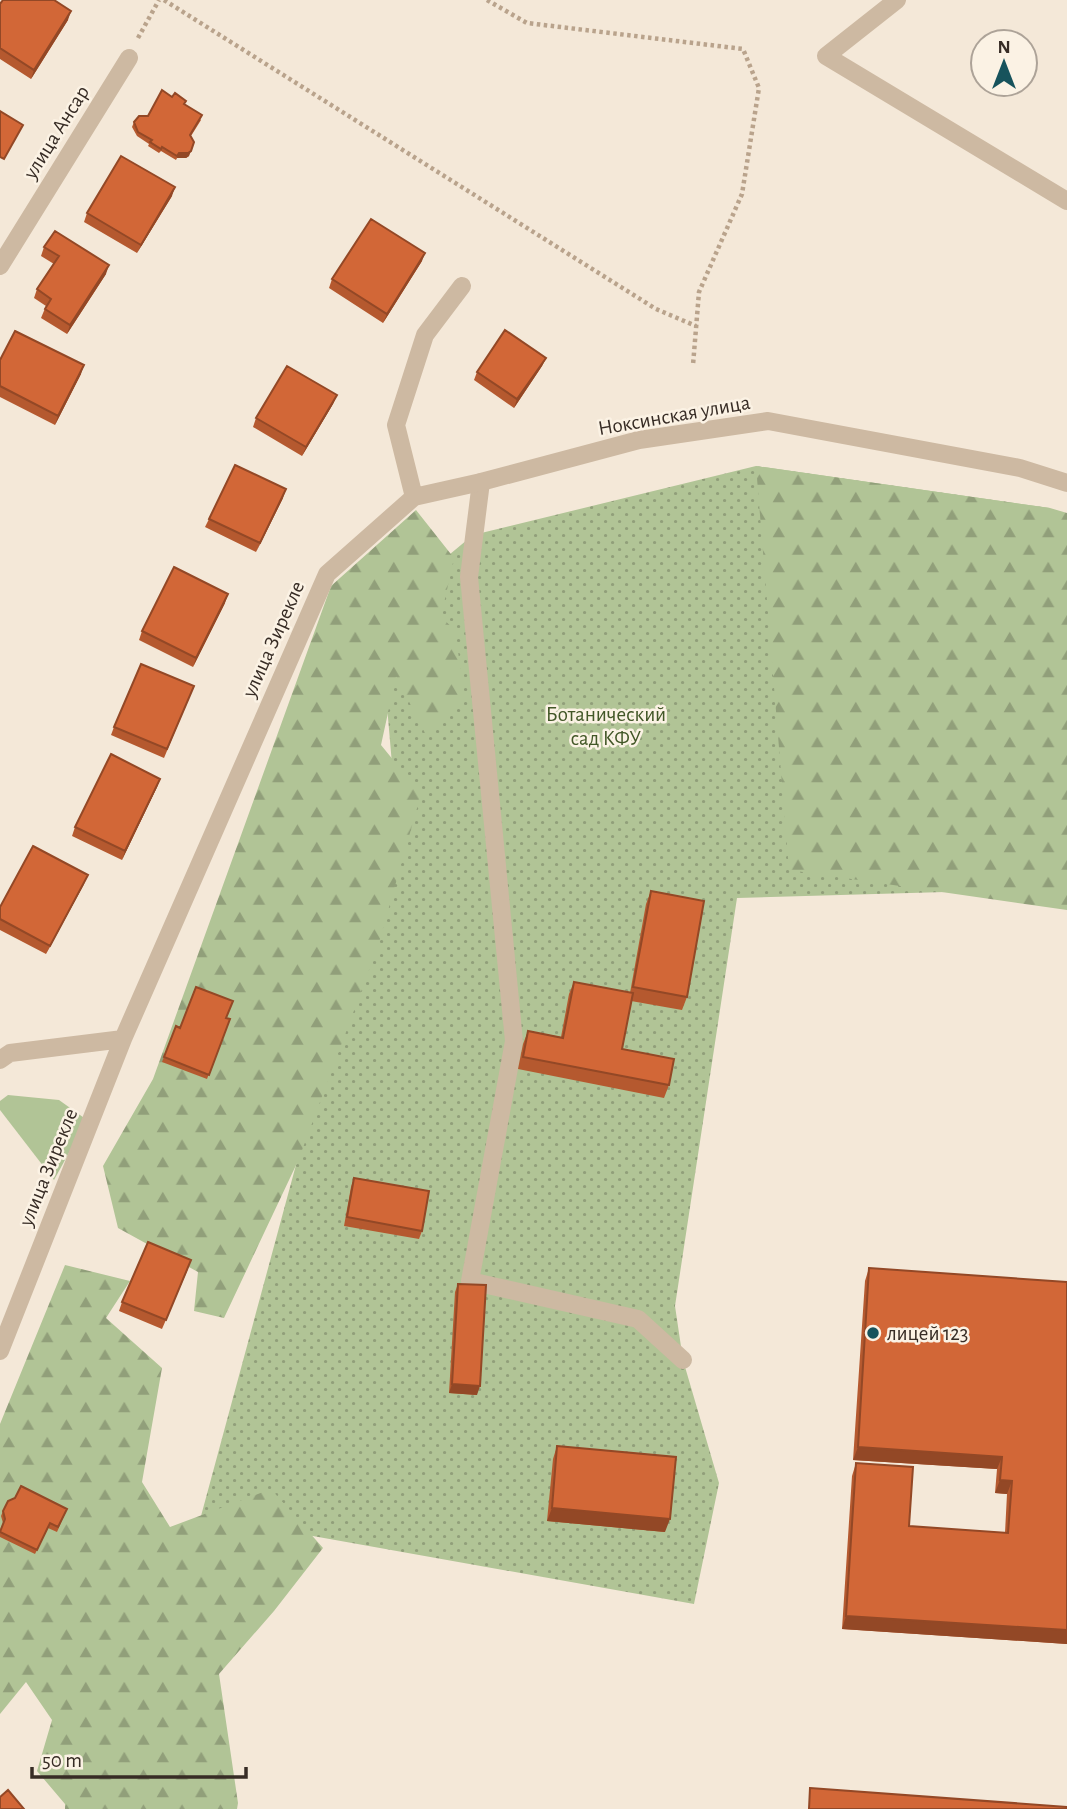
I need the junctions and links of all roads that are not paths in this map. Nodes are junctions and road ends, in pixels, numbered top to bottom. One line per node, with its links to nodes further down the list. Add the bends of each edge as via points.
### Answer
1 (897, 0): 3 (street, via 826,56)
2 (129, 58): 4 (street, улица Ансар)
3 (1067, 201)
4 (0, 266)
5 (462, 286): 8 (street, via 425,335 396,425)
6 (481, 482): 7 (street, Ноксинская улица, via 639,440 768,421 1020,468); 8 (street, Ноксинская улица); 12 (street, via 469,577 514,1041 470,1281 638,1320)
7 (1067, 483)
8 (414, 497): 9 (street, улица Зирекле, via 327,574)
9 (123, 1039): 10 (street, via 10,1053); 11 (street, улица Зирекле)
10 (0, 1060)
11 (0, 1351)
12 (683, 1360)

